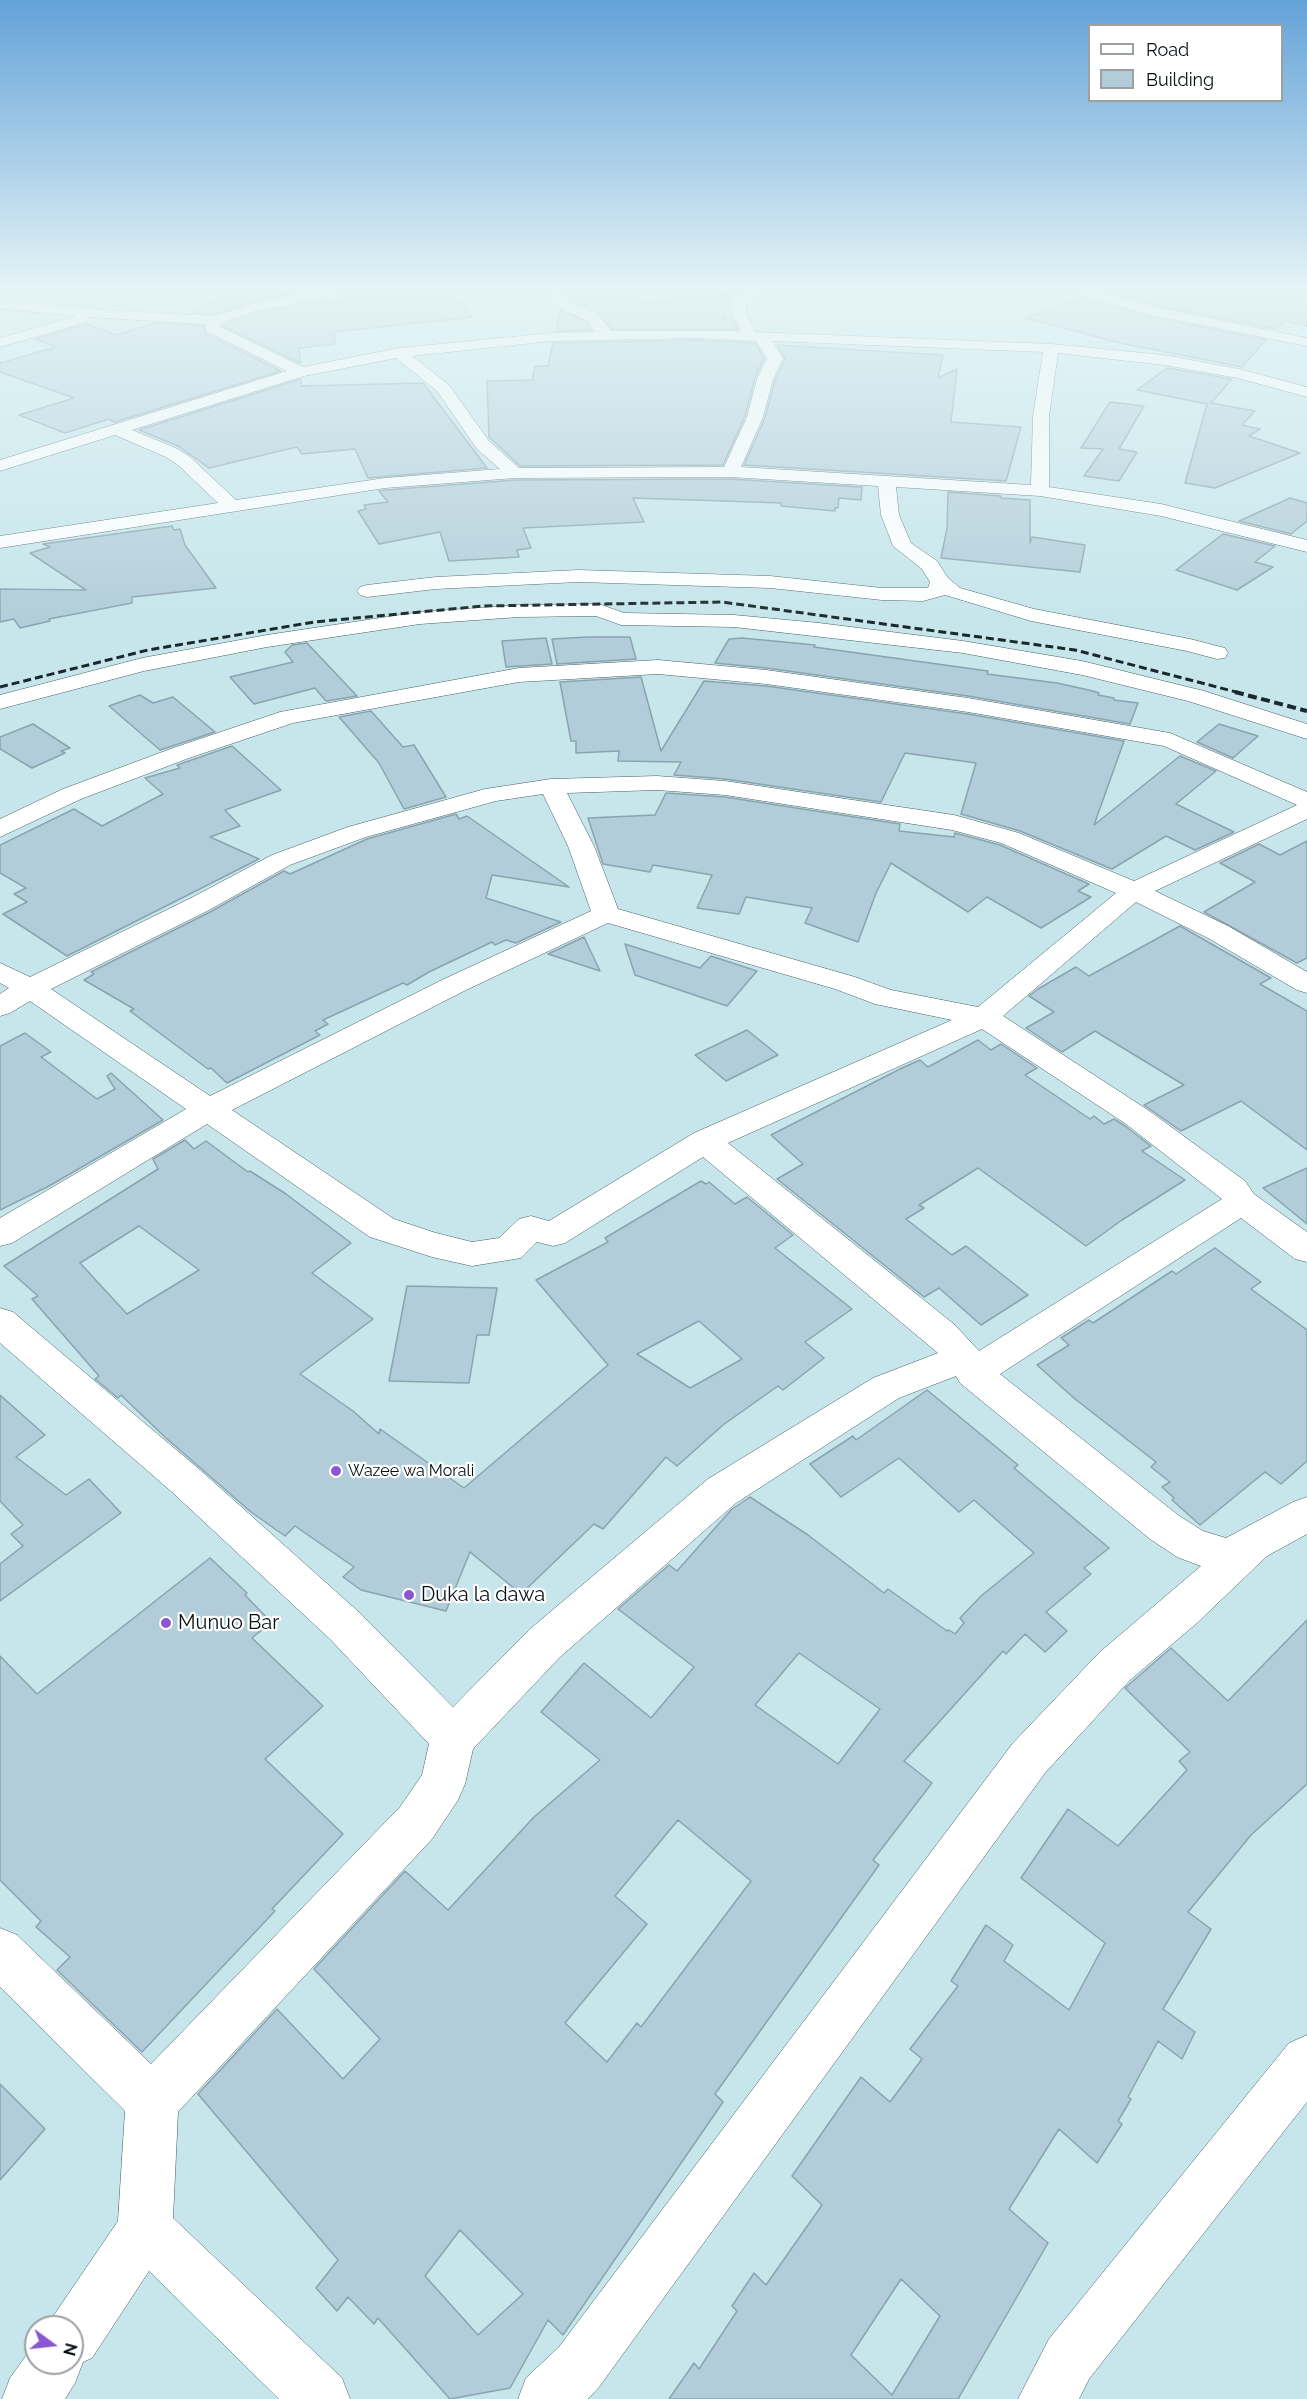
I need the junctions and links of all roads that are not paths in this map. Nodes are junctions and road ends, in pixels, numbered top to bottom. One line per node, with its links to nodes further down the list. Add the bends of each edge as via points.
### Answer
1 (203, 402): 5 (street)
2 (453, 402): 8 (street, via 483,445)
3 (759, 402): 7 (street)
4 (1043, 402): 11 (street)
5 (114, 429): 6 (street); 10 (street, via 172,453)
6 (0, 466)
7 (730, 472): 8 (street); 9 (street)
8 (515, 473): 12 (street, via 385,483)
9 (886, 482): 11 (street); 16 (street, via 890,515 903,546 930,565)
10 (210, 484): 12 (street); 13 (street)
11 (1040, 491): 15 (street, via 1161,510)
12 (232, 507): 13 (street)
13 (169, 516): 14 (street)
14 (0, 542)
15 (1307, 546)
16 (939, 582): 17 (street, via 937,592 923,595 770,582 578,576 436,583); 18 (street, via 952,592 1030,615)
17 (367, 591)
18 (1217, 653)
19 (0, 702): 20 (street, via 142,665 267,641 420,618 598,610 621,619 734,621 963,647 1082,668 1196,696)
20 (1307, 732)
21 (551, 786): 25 (street, via 693,784 954,823 1010,837); 26 (street, via 581,846); 29 (street, via 494,794 417,815 281,860)
22 (1307, 801): 24 (street, via 1170,740 968,705 766,677 658,667 519,675 288,717 72,794)
23 (1307, 810): 25 (street)
24 (0, 829)
25 (1134, 891): 28 (street); 31 (street)
26 (606, 914): 31 (street, via 885,998); 32 (street, via 454,985)
27 (0, 972): 29 (street)
28 (1307, 984)
29 (30, 988): 30 (street); 32 (street)
30 (0, 1007)
31 (984, 1017): 33 (street); 34 (street, via 1137,1117 1233,1189)
32 (209, 1109): 33 (street, via 382,1228 472,1254 509,1249 531,1228 553,1234); 35 (street)
33 (705, 1141): 38 (street, via 942,1335)
34 (1242, 1202): 36 (street); 38 (street)
35 (0, 1234)
36 (1307, 1250)
37 (0, 1322): 41 (street, via 186,1481 346,1627)
38 (969, 1365): 40 (street, via 1179,1538 1229,1557); 41 (street, via 885,1388 722,1491 545,1643)
39 (1307, 1514): 40 (street)
40 (1253, 1544): 50 (street, via 1115,1666 1029,1758 579,2367)
41 (453, 1738): 44 (street, via 442,1784 416,1823)
42 (0, 1952): 44 (street)
43 (1307, 2061): 51 (street, via 1069,2359)
44 (152, 2101): 45 (street)
45 (145, 2229): 46 (street); 49 (street)
46 (84, 2320)
47 (47, 2375): 48 (street)
48 (31, 2399)
49 (321, 2399)
50 (547, 2399)
51 (1047, 2399)

